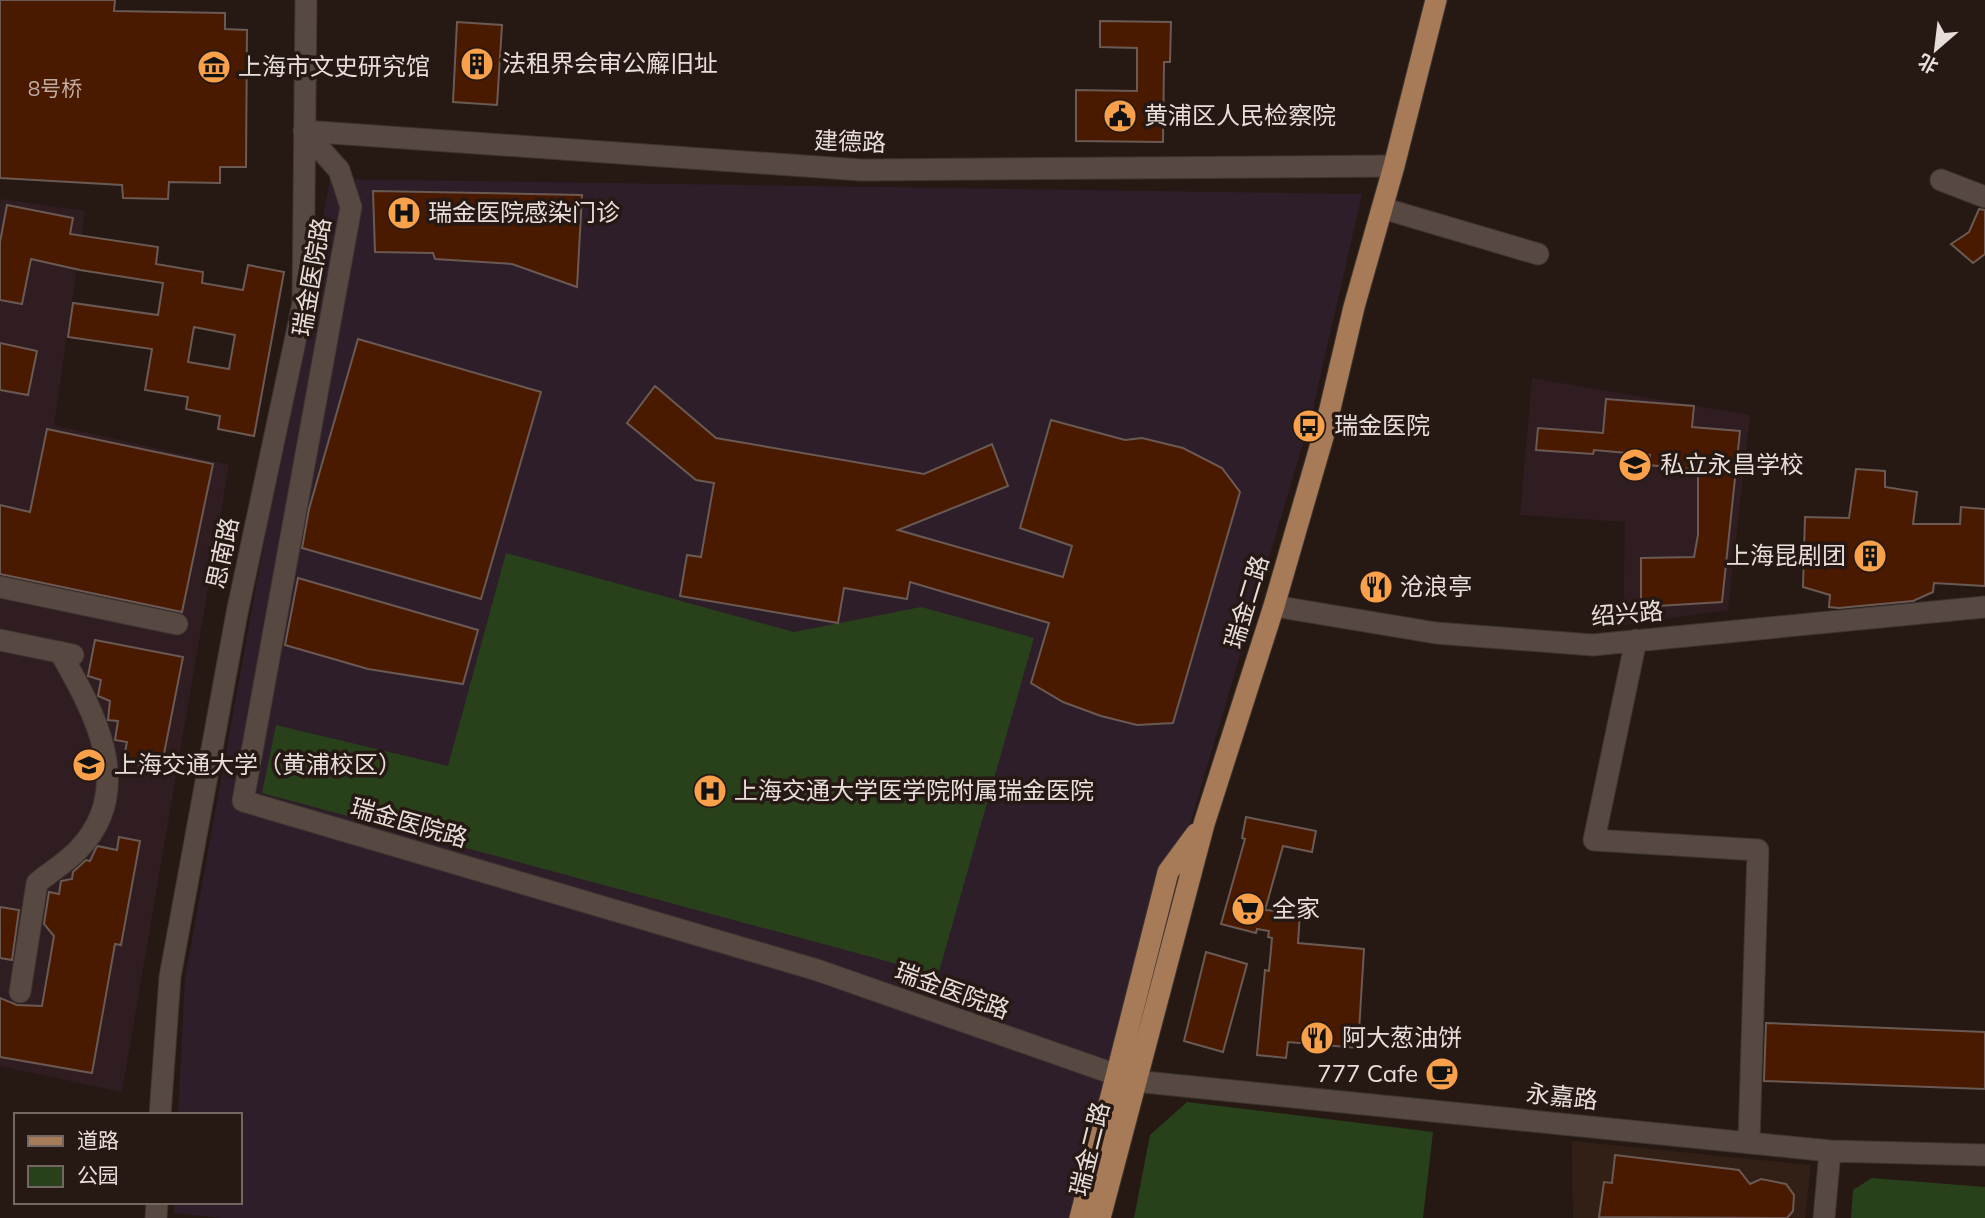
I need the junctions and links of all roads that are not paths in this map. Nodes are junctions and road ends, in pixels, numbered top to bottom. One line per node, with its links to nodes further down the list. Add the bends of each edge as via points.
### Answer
1 (306, 0): 3 (street, 思南路)
2 (1436, 0): 4 (main road, 瑞金二路)
3 (304, 131): 4 (street, 建德路, via 861,170); 16 (street, 瑞金医院路, via 339,170 351,207 243,801 817,970); 17 (street, 思南路, via 303,304 237,613 170,977)
4 (1394, 166): 7 (main road, 瑞金二路)
5 (1941, 180): 6 (street)
6 (1985, 197)
7 (1382, 208): 8 (street); 10 (main road, 瑞金二路)
8 (1538, 254)
9 (0, 587): 12 (street)
10 (1274, 606): 14 (street, 绍兴路, via 1436,633 1593,645); 16 (main road, 瑞金二路)
11 (1985, 607): 14 (street, 绍兴路)
12 (177, 624)
13 (0, 640): 15 (street, via 67,654 92,708 107,760 102,812 80,848 37,883)
14 (1636, 640): 18 (street, via 1594,840 1758,850)
15 (20, 992)
16 (1125, 1079): 18 (street, 永嘉路); 21 (main road); 22 (main road, 瑞金二路)
17 (160, 1113)
18 (1749, 1141): 19 (street, 永嘉路)
19 (1830, 1151): 20 (street, 永嘉路); 23 (street)
20 (1985, 1155)
21 (1080, 1218)
22 (1100, 1218)
23 (1824, 1218)

